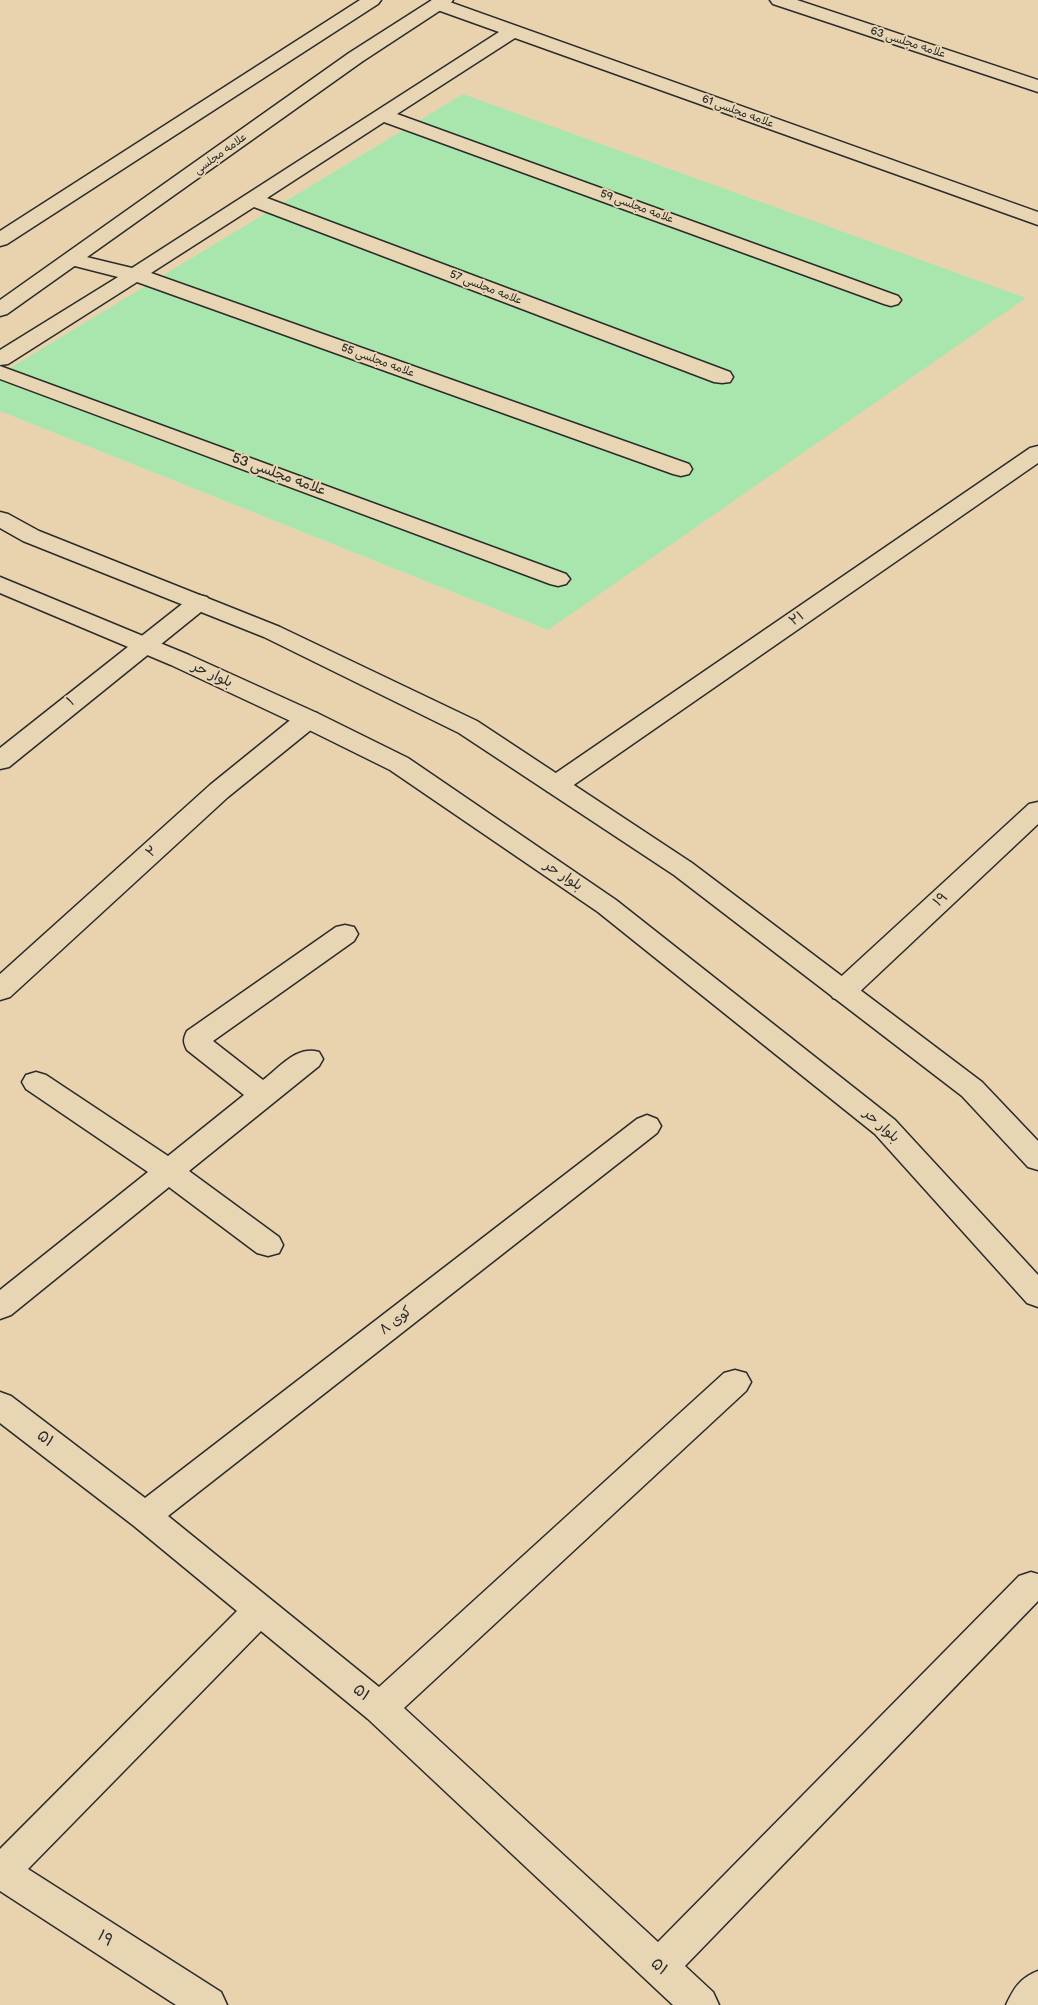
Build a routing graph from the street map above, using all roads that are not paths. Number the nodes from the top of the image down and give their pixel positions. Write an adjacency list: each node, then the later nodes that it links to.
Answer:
1 (372, 0): 9 (street)
2 (778, 0): 5 (street, علامه مجلسی 63)
3 (441, 2): 4 (street, علامه مجلسی 61); 10 (street, علامه مجلسی)
4 (512, 32): 6 (street); 8 (street, علامه مجلسی 61)
5 (1038, 86)
6 (382, 115): 7 (street); 12 (street, علامه مجلسی 59)
7 (251, 199): 11 (street); 16 (street, علامه مجلسی 57)
8 (1038, 219)
9 (0, 240)
10 (74, 260): 11 (street, علامه مجلسی 55); 13 (street, علامه مجلسی)
11 (136, 276): 14 (street); 18 (street, علامه مجلسی 55)
12 (891, 300)
13 (0, 310)
14 (0, 359)
15 (0, 372): 20 (street, علامه مجلسی 53)
16 (722, 377)
17 (1038, 453): 26 (street, ۲۱)
18 (681, 469)
19 (0, 519): 22 (street)
20 (558, 579)
21 (0, 584): 23 (street, بلوار حر)
22 (199, 602): 23 (street, ۱); 26 (street)
23 (144, 645): 24 (street, بلوار حر); 25 (street, ۱)
24 (308, 719): 29 (street, ۲); 38 (street, بلوار حر)
25 (0, 761)
26 (556, 785): 30 (street)
27 (1038, 810): 30 (street, ۱۹)
28 (345, 934): 33 (street)
29 (0, 990)
30 (843, 991): 35 (street)
31 (309, 1059): 33 (street)
32 (36, 1082): 36 (street)
33 (263, 1095): 36 (street)
34 (647, 1126): 42 (street, کوی ۸)
35 (1038, 1159)
36 (168, 1171): 37 (street); 39 (street)
37 (268, 1245)
38 (1038, 1295)
39 (0, 1307)
40 (735, 1382): 45 (street)
41 (0, 1405): 42 (street, ۵۱)
42 (145, 1516): 44 (street, ۵۱)
43 (1032, 1586): 47 (street)
44 (260, 1610): 45 (street, ۵۱); 46 (street)
45 (380, 1708): 47 (street, ۵۱)
46 (0, 1873): 49 (street, ۱۹)
47 (659, 1967): 50 (street, ۵۱)
48 (1038, 1989): 51 (street)
49 (208, 2005)
50 (700, 2005)
51 (1025, 2005)

